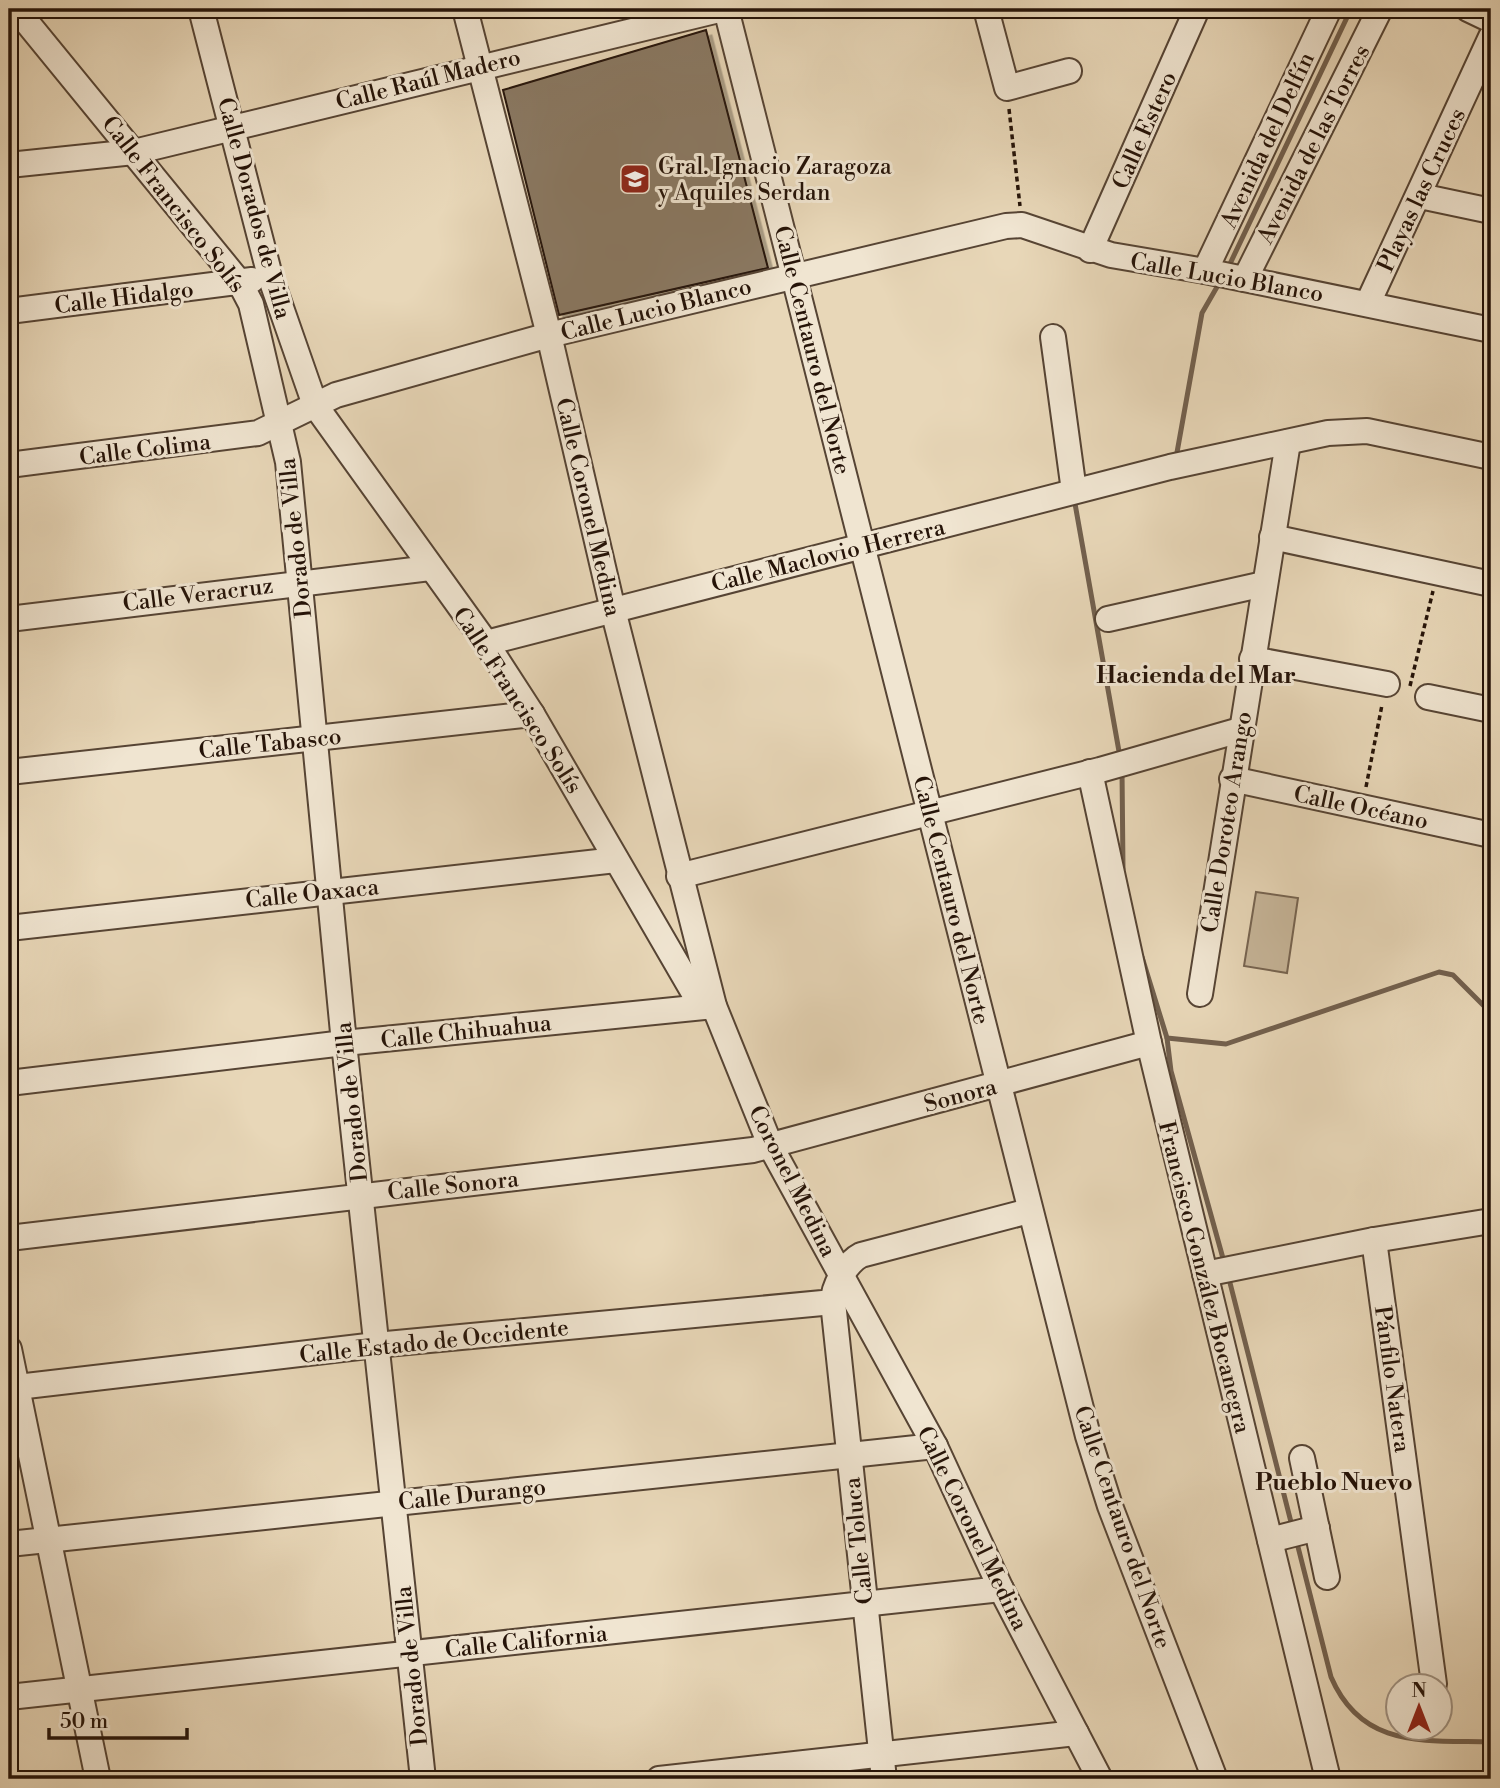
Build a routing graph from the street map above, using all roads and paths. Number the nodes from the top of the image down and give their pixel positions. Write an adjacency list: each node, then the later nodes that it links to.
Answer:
1 (16, 9): 16 (street, Calle Francisco Solís)
2 (201, 9): 15 (street, Calle Dorados de Villa)
3 (465, 9): 12 (street, Calle Coronel Medina)
4 (725, 9): 12 (street, Calle Raúl Madero); 24 (street, Calle Centauro del Norte)
5 (986, 9): 14 (street)
6 (1198, 9): 21 (street, Calle Estero)
7 (1329, 9): 22 (street, Avenida del Delfín)
8 (1380, 9): 25 (street, Avenida de las Torres)
9 (1468, 9): 10 (street)
10 (1491, 20)
11 (1491, 37): 18 (street, Playas las Cruces)
12 (480, 66): 15 (street, Calle Raúl Madero); 30 (street, Calle Coronel Medina)
13 (1069, 71): 14 (street)
14 (1006, 88): 20 (path)
15 (233, 127): 16 (street, Calle Raúl Madero); 23 (street, Calle Dorados de Villa)
16 (134, 152): 17 (street, Calle Raúl Madero); 26 (street, Calle Francisco Solís)
17 (9, 165)
18 (1420, 196): 19 (street); 27 (street, Playas las Cruces)
19 (1491, 211)
20 (1022, 226): 21 (street, Calle Lucio Blanco); 24 (street, Calle Lucio Blanco)
21 (1090, 250): 22 (street, Calle Lucio Blanco)
22 (1205, 271): 25 (street, Calle Lucio Blanco)
23 (270, 276): 26 (street, Calle Hidalgo); 32 (street, Calle Dorados de Villa)
24 (794, 276): 30 (street, Calle Lucio Blanco); 39 (street, Calle Centauro del Norte)
25 (1245, 279): 27 (street, Calle Lucio Blanco)
26 (240, 283): 28 (street, Calle Hidalgo); 33 (street, Calle Francisco Solís)
27 (1368, 303): 29 (street, Calle Lucio Blanco)
28 (9, 311)
29 (1491, 330)
30 (549, 335): 32 (street, Calle Lucio Blanco); 45 (street, Calle Coronel Medina)
31 (1053, 337): 37 (street)
32 (315, 405): 33 (street, Calle Lucio Blanco); 40 (street, Calle Francisco Solís)
33 (280, 425): 36 (street, Calle Colima); 42 (street, Dorado de Villa)
34 (1288, 442): 35 (street, Calle Maclovio Herrera); 37 (street, Calle Maclovio Herrera); 38 (street, Calle Doroteo Arango)
35 (1491, 457)
36 (9, 465)
37 (1074, 491): 39 (street, Calle Maclovio Herrera)
38 (1272, 537): 41 (street); 43 (street, Calle Doroteo Arango)
39 (863, 546): 45 (street, Calle Maclovio Herrera); 59 (street, Calle Centauro del Norte)
40 (430, 568): 42 (street, Calle Veracruz); 48 (street, Calle Francisco Solís)
41 (1438, 572): 44 (street); 50 (path)
42 (300, 581): 46 (street, Calle Veracruz); 54 (street, Dorado de Villa)
43 (1264, 584): 47 (street); 49 (street, Calle Doroteo Arango)
44 (1491, 584)
45 (612, 610): 48 (street, Calle Maclovio Herrera); 62 (street, Calle Coronel Medina)
46 (9, 619)
47 (1108, 619)
48 (486, 643): 52 (street, Calle Francisco Solís)
49 (1252, 659): 50 (street); 53 (street, Calle Doroteo Arango)
50 (1408, 692): 51 (street); 58 (path)
51 (1491, 710)
52 (532, 714): 54 (street, Calle Tabasco); 61 (street, Calle Francisco Solís)
53 (1240, 730): 55 (street); 57 (street, Calle Doroteo Arango)
54 (314, 738): 56 (street, Calle Tabasco); 63 (street, Dorado de Villa)
55 (1095, 771): 59 (street); 68 (street, Francisco González Bocanegra)
56 (9, 772)
57 (1231, 779): 58 (street, Calle Océano); 65 (street, Calle Doroteo Arango)
58 (1362, 807): 60 (street, Calle Océano)
59 (929, 810): 62 (street); 70 (street, Calle Centauro del Norte)
60 (1491, 835)
61 (616, 860): 63 (street, Calle Oaxaca); 66 (street, Calle Francisco Solís)
62 (679, 876): 66 (street, Calle Coronel Medina)
63 (330, 891): 64 (street, Calle Oaxaca); 67 (street, Dorado de Villa)
64 (9, 928)
65 (1199, 994)
66 (708, 1006): 67 (street, Calle Chihuahua); 71 (street, Coronel Medina)
67 (344, 1043): 69 (street, Calle Chihuahua); 72 (street, Dorado de Villa)
68 (1149, 1043): 70 (street, Sonora); 77 (street, Francisco González Bocanegra)
69 (9, 1083)
70 (999, 1085): 71 (street, Sonora); 73 (street, Calle Centauro del Norte)
71 (771, 1147): 72 (street, Calle Sonora); 78 (street, Coronel Medina)
72 (360, 1196): 75 (street, Calle Sonora); 80 (street, Dorado de Villa)
73 (1029, 1211): 78 (street); 104 (street, Calle Centauro del Norte)
74 (1491, 1221): 76 (street)
75 (9, 1238)
76 (1374, 1240): 77 (street); 95 (street, Pánfilo Natera)
77 (1220, 1270): 89 (street, Francisco González Bocanegra)
78 (842, 1278): 79 (street); 83 (street, Calle Coronel Medina)
79 (833, 1302): 80 (street, Calle Estado de Occidente); 84 (street, Calle Toluca)
80 (376, 1345): 82 (street, Calle Estado de Occidente); 86 (street, Dorado de Villa)
81 (9, 1349): 82 (street)
82 (13, 1387): 88 (street)
83 (935, 1446): 84 (street, Calle Durango); 92 (street, Calle Coronel Medina)
84 (849, 1455): 86 (street, Calle Durango); 93 (street, Calle Toluca)
85 (1302, 1458): 87 (street)
86 (393, 1502): 88 (street, Calle Durango); 94 (street, Dorado de Villa)
87 (1317, 1528): 89 (street); 91 (street)
88 (48, 1539): 90 (street, Calle Durango); 96 (street)
89 (1270, 1541): 105 (street, Francisco González Bocanegra)
90 (9, 1544)
91 (1326, 1577)
92 (1001, 1589): 93 (street, Calle California); 98 (street, Calle Coronel Medina)
93 (864, 1604): 94 (street, Calle California); 99 (street, Calle Toluca)
94 (410, 1654): 96 (street, Calle California); 101 (street, Dorado de Villa)
95 (1432, 1672)
96 (79, 1690): 97 (street, Calle California); 100 (street)
97 (9, 1697)
98 (1076, 1733): 99 (street); 103 (street, Calle Coronel Medina)
99 (883, 1768): 102 (street)
100 (98, 1779)
101 (422, 1779)
102 (659, 1779)
103 (1100, 1779)
104 (1214, 1779)
105 (1328, 1779)

